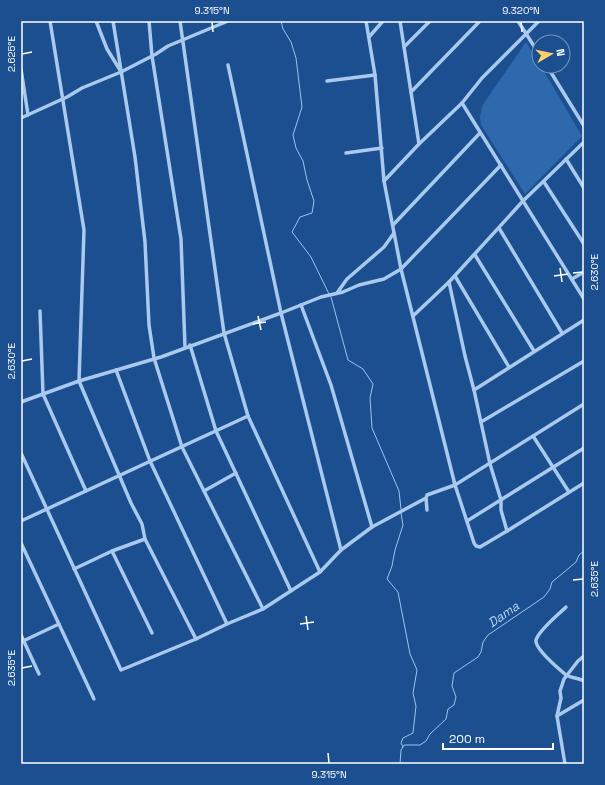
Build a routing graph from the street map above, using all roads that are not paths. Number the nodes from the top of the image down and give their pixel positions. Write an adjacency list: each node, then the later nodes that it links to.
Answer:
1 (50, 21): 27 (street)
2 (96, 21): 22 (street)
3 (113, 21): 22 (street)
4 (149, 21): 19 (street)
5 (180, 21): 16 (street)
6 (228, 21): 16 (street)
7 (366, 21): 15 (street)
8 (383, 21): 15 (street)
9 (400, 21): 18 (street)
10 (430, 21): 18 (street)
11 (480, 21): 26 (street)
12 (518, 21): 14 (street)
13 (539, 21): 14 (street)
14 (526, 34): 17 (street); 28 (street)
15 (369, 37): 24 (street)
16 (183, 40): 19 (street); 60 (street)
17 (531, 42)
18 (404, 47): 26 (street)
19 (152, 56): 22 (street); 63 (street)
20 (228, 65): 57 (street)
21 (21, 69): 29 (street)
22 (121, 72): 27 (street); 65 (street)
23 (552, 74): 31 (street)
24 (375, 75): 25 (street); 35 (street)
25 (327, 81)
26 (411, 92): 34 (street)
27 (63, 99): 29 (street); 69 (street)
28 (462, 103): 32 (street); 34 (street)
29 (28, 115): 30 (street)
30 (21, 118)
31 (584, 126)
32 (480, 133): 38 (street); 43 (street)
33 (584, 142): 37 (street)
34 (419, 144): 39 (street)
35 (382, 148): 36 (street); 39 (street)
36 (346, 153)
37 (566, 159): 40 (street); 41 (street)
38 (501, 165): 42 (street); 48 (street)
39 (384, 180): 43 (street)
40 (544, 182): 42 (street); 46 (street)
41 (584, 188)
42 (523, 201): 44 (street); 51 (street)
43 (393, 225): 45 (street)
44 (499, 228): 47 (street); 61 (street)
45 (394, 233): 48 (street); 53 (street)
46 (584, 244)
47 (475, 255): 50 (street); 64 (street)
48 (401, 269): 53 (street); 58 (street)
49 (584, 272): 51 (street)
50 (455, 276): 52 (street); 67 (street)
51 (572, 279): 54 (street)
52 (450, 282): 58 (street); 70 (street)
53 (337, 293): 55 (street)
54 (584, 299)
55 (301, 305): 57 (street); 97 (street)
56 (40, 311): 71 (street)
57 (281, 313): 60 (street); 101 (street)
58 (413, 316): 87 (street)
59 (584, 320): 61 (street)
60 (224, 333): 62 (street); 74 (street)
61 (562, 333): 64 (street)
62 (190, 345): 63 (street); 76 (street)
63 (185, 347): 65 (street)
64 (534, 351): 67 (street)
65 (154, 358): 68 (street); 78 (street)
66 (584, 361): 75 (street)
67 (509, 367): 70 (street)
68 (116, 370): 69 (street); 81 (street)
69 (79, 381): 71 (street); 85 (street)
70 (474, 390): 75 (street)
71 (43, 394): 72 (street); 88 (street)
72 (21, 402)
73 (584, 404): 77 (street)
74 (248, 416): 76 (street); 104 (street)
75 (481, 422): 82 (street)
76 (216, 431): 78 (street); 84 (street)
77 (533, 436): 82 (street); 83 (street)
78 (182, 447): 81 (street); 89 (street)
79 (584, 448): 83 (street)
80 (21, 453): 93 (street)
81 (150, 461): 85 (street); 109 (street)
82 (490, 464): 87 (street); 92 (street)
83 (552, 467): 90 (street); 92 (street)
84 (236, 473): 89 (street); 105 (street)
85 (119, 476): 88 (street); 99 (street)
86 (584, 483): 90 (street)
87 (455, 485): 91 (street); 96 (street)
88 (86, 491): 93 (street)
89 (204, 491): 107 (street)
90 (569, 492): 98 (street)
91 (426, 498): 94 (street); 97 (street)
92 (501, 500): 96 (street); 98 (street)
93 (47, 509): 95 (street); 103 (street)
94 (427, 510)
95 (21, 521)
96 (467, 522): 98 (street)
97 (372, 527): 101 (street)
98 (507, 531)
99 (145, 539): 102 (street); 112 (street)
100 (21, 543): 108 (street)
101 (341, 550): 104 (street)
102 (112, 551): 103 (street); 110 (street)
103 (74, 569): 112 (street)
104 (320, 572): 105 (street)
105 (291, 591): 107 (street)
106 (566, 607): 116 (street)
107 (262, 609): 109 (street)
108 (59, 624): 113 (street); 118 (street)
109 (226, 624): 112 (street)
110 (152, 633)
111 (21, 635): 113 (street)
112 (196, 639)
113 (22, 642): 115 (street)
114 (584, 656): 116 (street)
115 (39, 674)
116 (567, 676): 117 (street); 120 (street)
117 (584, 681)
118 (94, 699)
119 (584, 700): 120 (street)
120 (557, 716): 121 (street)
121 (566, 764)

